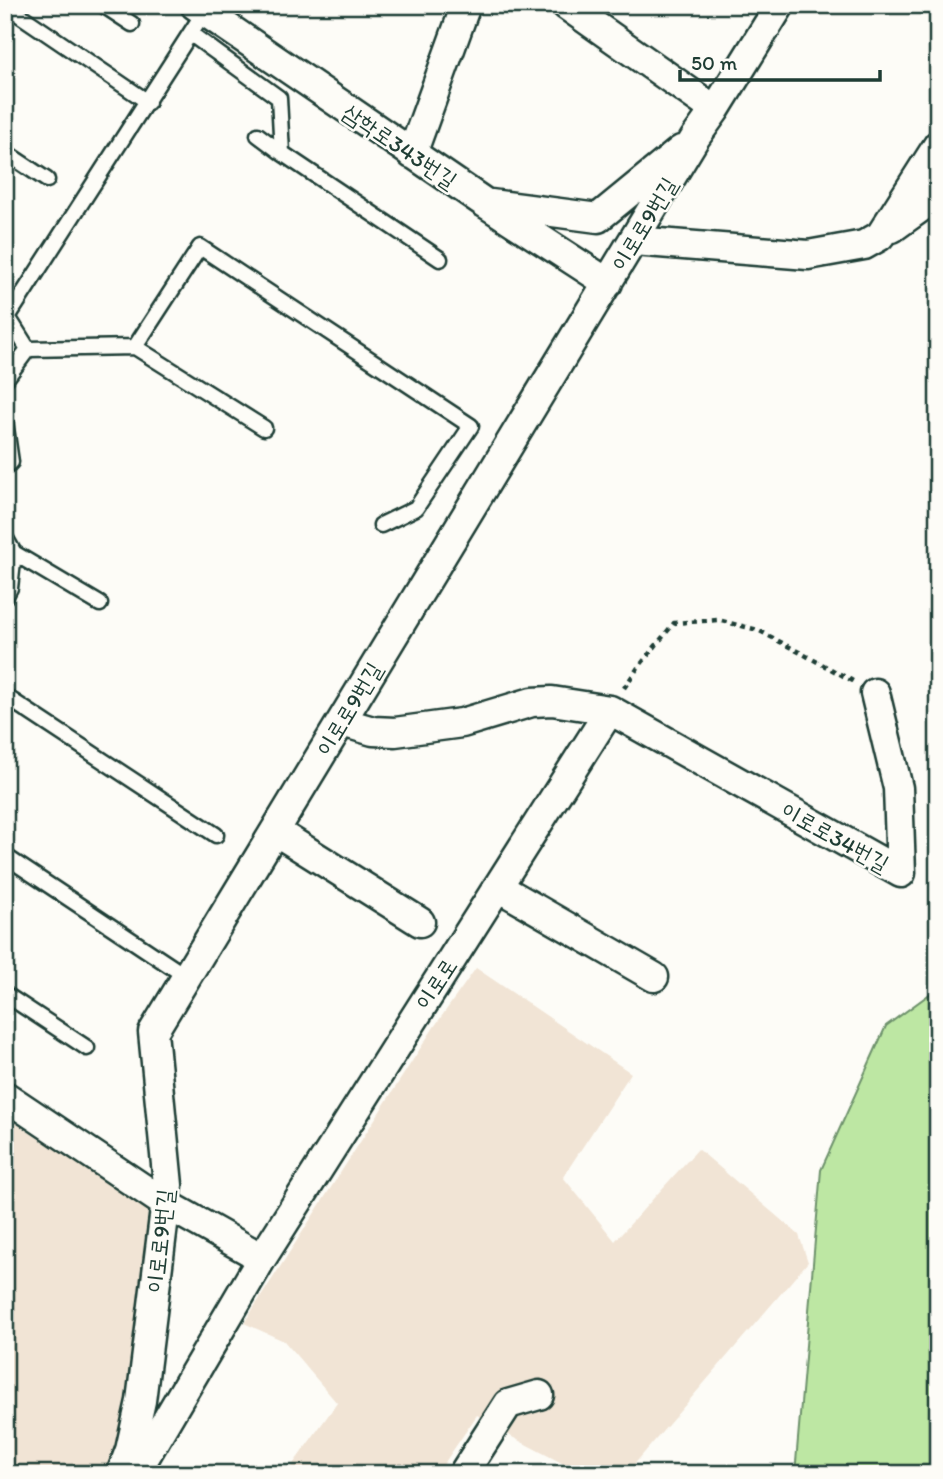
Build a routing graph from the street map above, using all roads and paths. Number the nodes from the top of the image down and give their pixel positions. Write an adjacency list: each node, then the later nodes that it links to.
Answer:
1 (5, 5): 8 (lane)
2 (103, 5): 7 (lane)
3 (466, 5): 15 (street)
4 (566, 5): 9 (street)
5 (780, 5): 9 (street, 이로로9번길)
6 (197, 17): 8 (lane); 14 (lane); 15 (street, 삼학로343번길)
7 (132, 24)
8 (148, 102): 23 (lane)
9 (715, 110): 11 (street, 이로로9번길)
10 (258, 135): 14 (lane)
11 (695, 138): 18 (street); 20 (street, 이로로9번길)
12 (938, 145): 19 (street)
13 (5, 152): 16 (lane)
14 (282, 153): 21 (lane)
15 (412, 154): 18 (street, 삼학로343번길)
16 (47, 180)
17 (938, 195): 19 (street)
18 (485, 204): 22 (street, 삼학로343번길)
19 (880, 236): 20 (street)
20 (634, 242): 22 (street, 이로로9번길)
21 (440, 259)
22 (608, 284): 38 (street, 이로로9번길)
23 (6, 316): 25 (lane)
24 (135, 347): 25 (lane); 28 (lane); 30 (lane)
25 (29, 349): 26 (lane)
26 (5, 380)
27 (5, 421): 29 (lane)
28 (264, 428)
29 (5, 468)
30 (381, 525)
31 (5, 537): 32 (lane)
32 (14, 553): 33 (lane); 34 (lane)
33 (5, 597)
34 (100, 604)
35 (875, 693): 37 (path); 37 (street, 이로로34번길)
36 (5, 696): 40 (lane)
37 (610, 710): 38 (street); 42 (street, 이로로)
38 (342, 722): 39 (street, 이로로9번길)
39 (275, 831): 43 (street); 44 (street, 이로로9번길)
40 (216, 835)
41 (5, 856): 44 (lane)
42 (498, 887): 45 (street); 50 (street, 이로로)
43 (420, 922)
44 (187, 976): 49 (street, 이로로9번길)
45 (654, 977)
46 (5, 994): 47 (lane)
47 (87, 1048)
48 (5, 1096): 49 (street)
49 (166, 1204): 50 (street); 52 (street, 이로로9번길)
50 (262, 1258): 53 (street, 이로로)
51 (539, 1395): 54 (street)
52 (121, 1474)
53 (135, 1474)
54 (463, 1474)

